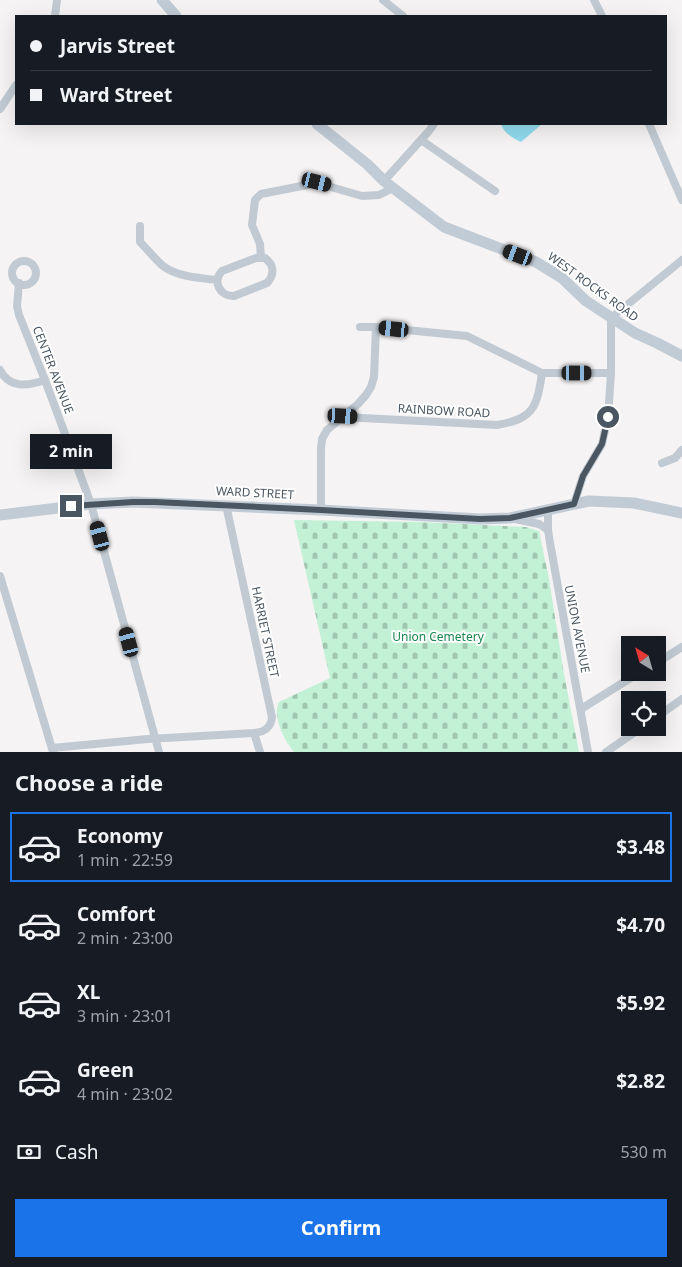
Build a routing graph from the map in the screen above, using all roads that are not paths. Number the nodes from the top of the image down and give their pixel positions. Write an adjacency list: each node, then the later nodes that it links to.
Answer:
1 (57, 0): 5 (street)
2 (162, 0): 6 (main road)
3 (383, 0): 7 (street)
4 (594, 0): 8 (street)
5 (55, 15)
6 (175, 15)
7 (402, 15)
8 (602, 15)
9 (15, 86): 10 (street)
10 (0, 109)
11 (318, 125): 15 (main road, WEST ROCKS ROAD)
12 (433, 125): 14 (street)
13 (649, 125): 17 (street)
14 (421, 140): 15 (street); 16 (street)
15 (388, 185): 19 (street); 23 (main road, WEST ROCKS ROAD)
16 (495, 191)
17 (682, 200)
18 (140, 226): 21 (street)
19 (261, 258): 21 (street); 21 (street)
20 (682, 260): 23 (street)
21 (217, 280)
22 (19, 283): 30 (street, CENTER AVENUE)
23 (611, 318): 26 (main road, WEST ROCKS ROAD); 29 (street)
24 (360, 327): 25 (street)
25 (376, 327): 28 (street); 31 (street)
26 (682, 356)
27 (0, 370): 30 (street)
28 (542, 373): 29 (street); 31 (street, RAINBOW ROAD)
29 (612, 373): 35 (street)
30 (45, 380): 34 (street, CENTER AVENUE)
31 (343, 416): 37 (street)
32 (682, 450): 33 (street)
33 (662, 463)
34 (91, 504): 36 (main road, WARD STREET); 40 (main road, WARD STREET); 52 (street, CENTER AVENUE)
35 (574, 504): 38 (main road, WARD STREET); 39 (main road, WARD STREET)
36 (226, 506): 37 (main road, WARD STREET); 50 (street, HARRIET STREET)
37 (321, 510): 41 (main road, WARD STREET)
38 (548, 510): 41 (main road, WARD STREET); 42 (street, UNION AVENUE)
39 (682, 513)
40 (0, 515)
41 (510, 518): 42 (street, WARD STREET)
42 (548, 530): 48 (street, UNION AVENUE)
43 (0, 576): 53 (street)
44 (682, 649): 45 (street)
45 (666, 658)
46 (625, 681): 48 (street)
47 (682, 699): 49 (street)
48 (580, 709): 56 (street, UNION AVENUE)
49 (666, 710)
50 (254, 733): 52 (street); 55 (street)
51 (629, 736): 57 (street)
52 (155, 738): 53 (street); 54 (street, CENTER AVENUE)
53 (53, 750)
54 (159, 752)
55 (260, 752)
56 (588, 752)
57 (606, 752)

